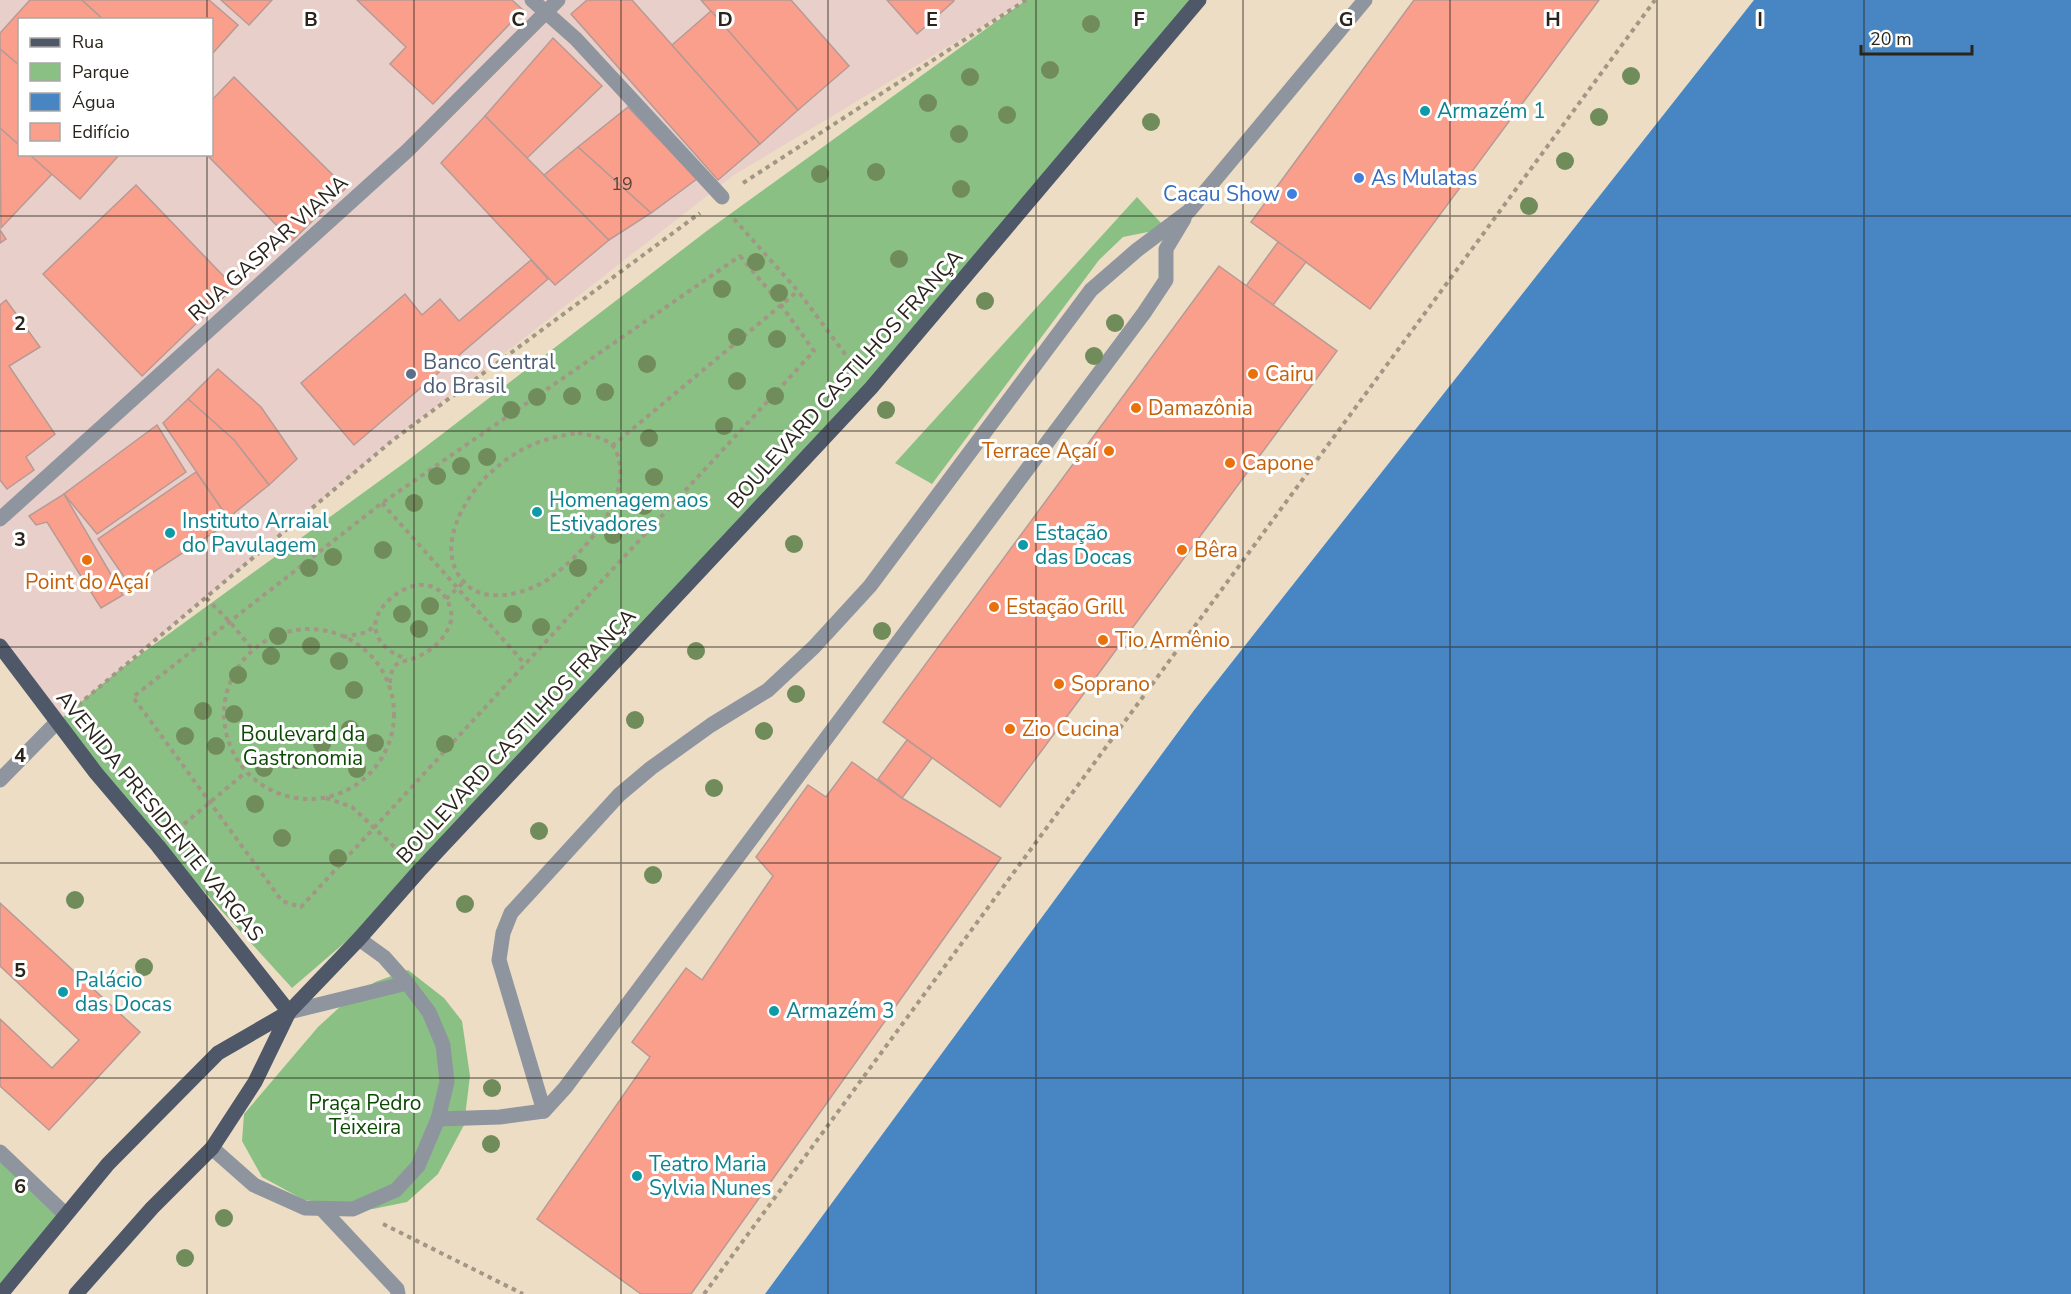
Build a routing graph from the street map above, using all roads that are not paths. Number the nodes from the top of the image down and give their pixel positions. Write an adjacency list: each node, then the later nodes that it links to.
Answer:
1 (532, 0): 5 (street)
2 (558, 0): 5 (street, RUA GASPAR VIANA)
3 (1198, 0): 12 (main road, BOULEVARD CASTILHOS FRANÇA)
4 (1365, 0): 7 (street)
5 (545, 12): 6 (street); 8 (street, RUA GASPAR VIANA)
6 (722, 197)
7 (1189, 211): 15 (street); 15 (street)
8 (0, 519)
9 (0, 646): 10 (main road, AVENIDA PRESIDENTE VARGAS)
10 (56, 723): 11 (street); 14 (main road, AVENIDA PRESIDENTE VARGAS)
11 (0, 780)
12 (359, 939): 13 (street); 14 (main road, BOULEVARD CASTILHOS FRANÇA)
13 (407, 983): 14 (street); 16 (street)
14 (289, 1012): 17 (main road); 20 (main road)
15 (544, 1110): 16 (street)
16 (438, 1119): 19 (street)
17 (212, 1148): 19 (street); 22 (main road)
18 (0, 1152): 20 (street)
19 (322, 1209): 23 (street)
20 (65, 1214): 21 (main road)
21 (1, 1294)
22 (76, 1294)
23 (398, 1294)

